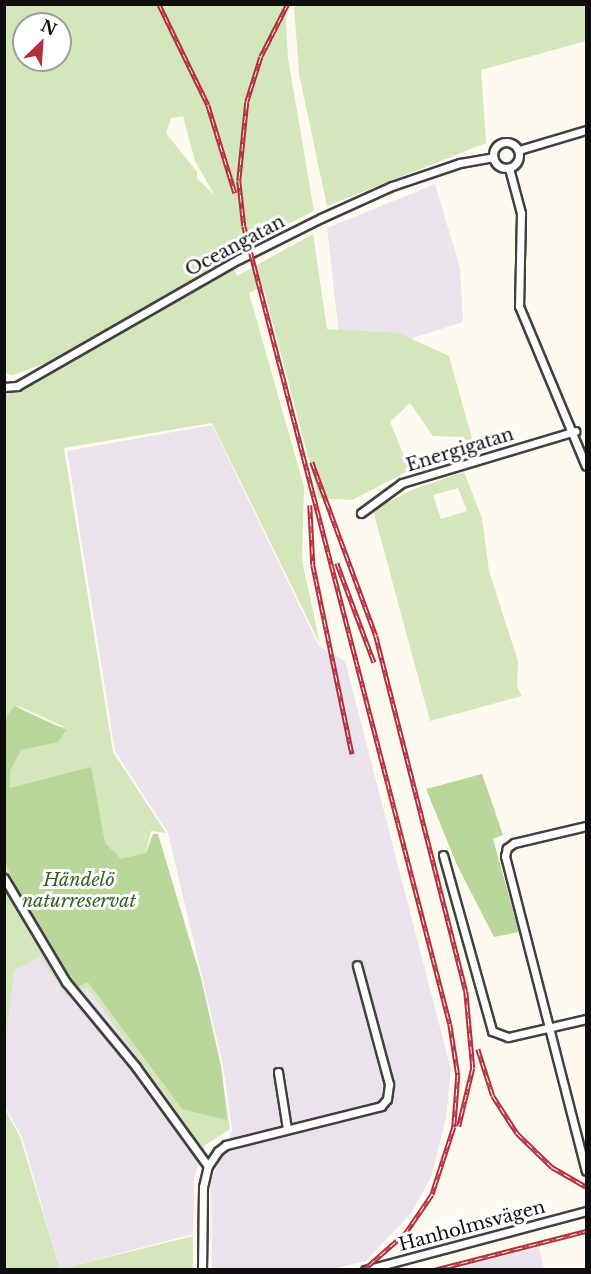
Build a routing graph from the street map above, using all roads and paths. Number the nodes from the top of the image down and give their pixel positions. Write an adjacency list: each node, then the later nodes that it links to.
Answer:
1 (586, 130): 2 (street)
2 (519, 150): 3 (street); 4 (street)
3 (493, 157): 4 (street); 5 (street, Oceangatan)
4 (509, 168): 6 (street)
5 (4, 387)
6 (574, 431): 7 (street); 8 (street, Energigatan)
7 (586, 466)
8 (361, 513)
9 (586, 826): 14 (street)
10 (443, 855): 14 (street)
11 (4, 878): 17 (street)
12 (357, 965): 16 (street)
13 (586, 1019): 14 (street)
14 (550, 1027): 18 (street)
15 (278, 1072): 16 (street)
16 (287, 1129): 17 (street)
17 (208, 1166): 20 (street)
18 (586, 1171)
19 (586, 1211): 21 (street, Hanholmsvägen)
20 (202, 1269)
21 (365, 1269)

